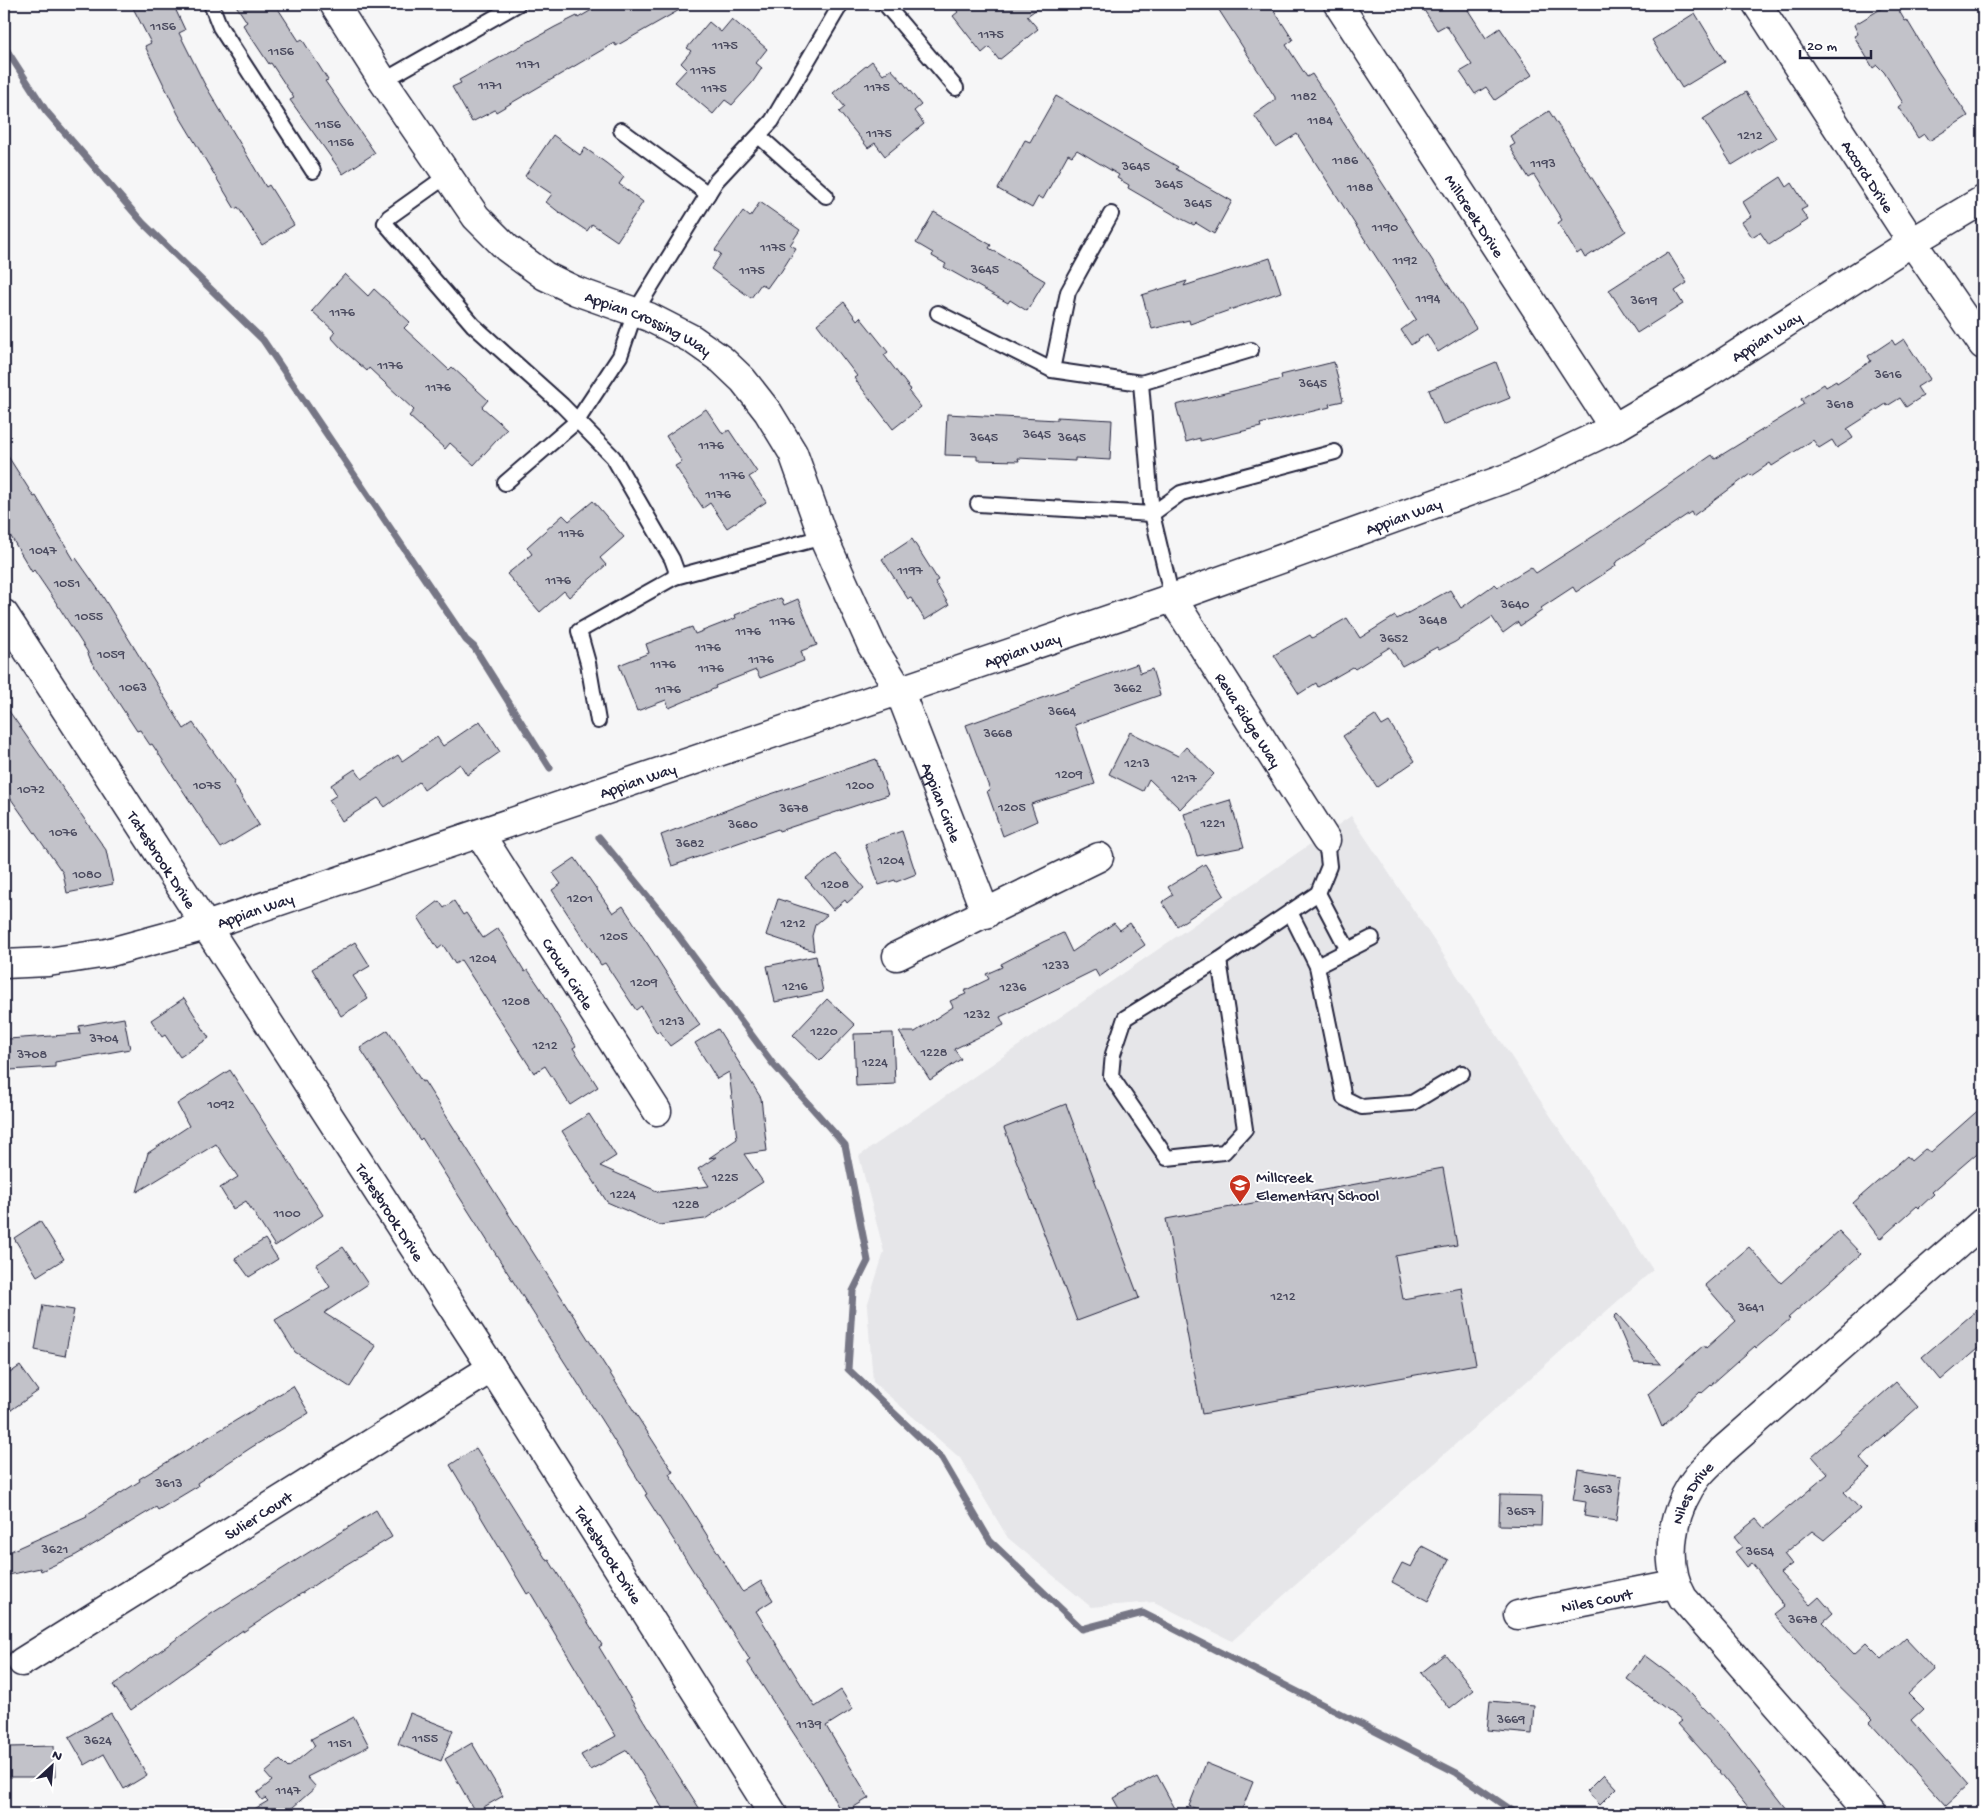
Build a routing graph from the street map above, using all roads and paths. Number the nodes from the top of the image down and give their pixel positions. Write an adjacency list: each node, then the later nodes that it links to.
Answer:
1 (211, 4): 12 (lane)
2 (334, 4): 8 (street, Appian Crossing Way)
3 (518, 4): 8 (lane)
4 (841, 4): 11 (lane)
5 (884, 4): 9 (lane)
6 (1338, 4): 26 (street, Millcreek Drive)
7 (1757, 4): 18 (street, Accord Drive)
8 (383, 81): 13 (street, Appian Crossing Way)
9 (956, 88)
10 (621, 130): 14 (lane)
11 (758, 136): 14 (lane); 15 (lane)
12 (313, 171)
13 (448, 175): 19 (street, Appian Crossing Way); 25 (lane)
14 (708, 194): 19 (lane)
15 (826, 196)
16 (1983, 200): 18 (street, Appian Way)
17 (1111, 214): 23 (lane)
18 (1912, 242): 21 (street, Accord Drive); 26 (street, Appian Way)
19 (636, 312): 25 (lane); 31 (street, Appian Crossing Way)
20 (938, 313): 23 (lane)
21 (1983, 346)
22 (1251, 350): 24 (lane)
23 (1052, 370): 24 (lane)
24 (1141, 384): 30 (lane)
25 (577, 421): 28 (lane); 32 (lane)
26 (1614, 428): 33 (street, Appian Way)
27 (1334, 452): 30 (lane)
28 (506, 483)
29 (978, 504): 30 (lane)
30 (1152, 514): 33 (lane)
31 (823, 537): 32 (lane); 35 (street, Appian Crossing Way)
32 (676, 577): 36 (lane)
33 (1172, 598): 35 (street, Appian Way); 38 (street, Reva Ridge Way)
34 (4, 614): 43 (street, Tatesbrook Drive)
35 (899, 690): 37 (street, Appian Way); 42 (street, Appian Circle)
36 (598, 721)
37 (480, 834): 43 (street, Appian Way); 51 (street, Crown Circle)
38 (1326, 840): 40 (lane)
39 (1099, 857): 42 (street)
40 (1318, 893): 41 (lane); 45 (lane)
41 (1290, 912): 47 (lane); 49 (lane)
42 (986, 914): 46 (street)
43 (206, 926): 48 (street, Appian Way); 53 (street, Tatesbrook Drive)
44 (1372, 938): 45 (lane)
45 (1348, 950): 49 (lane)
46 (897, 956)
47 (1219, 960): 47 (lane)
48 (4, 964)
49 (1317, 966): 50 (lane)
50 (1462, 1073)
51 (657, 1111)
52 (1983, 1222): 54 (street, Niles Drive)
53 (492, 1368): 56 (street, Sulier Court); 57 (street, Tatesbrook Drive)
54 (1674, 1584): 55 (street, Niles Court); 58 (street)
55 (1518, 1614)
56 (22, 1662)
57 (773, 1814)
58 (1872, 1814)

